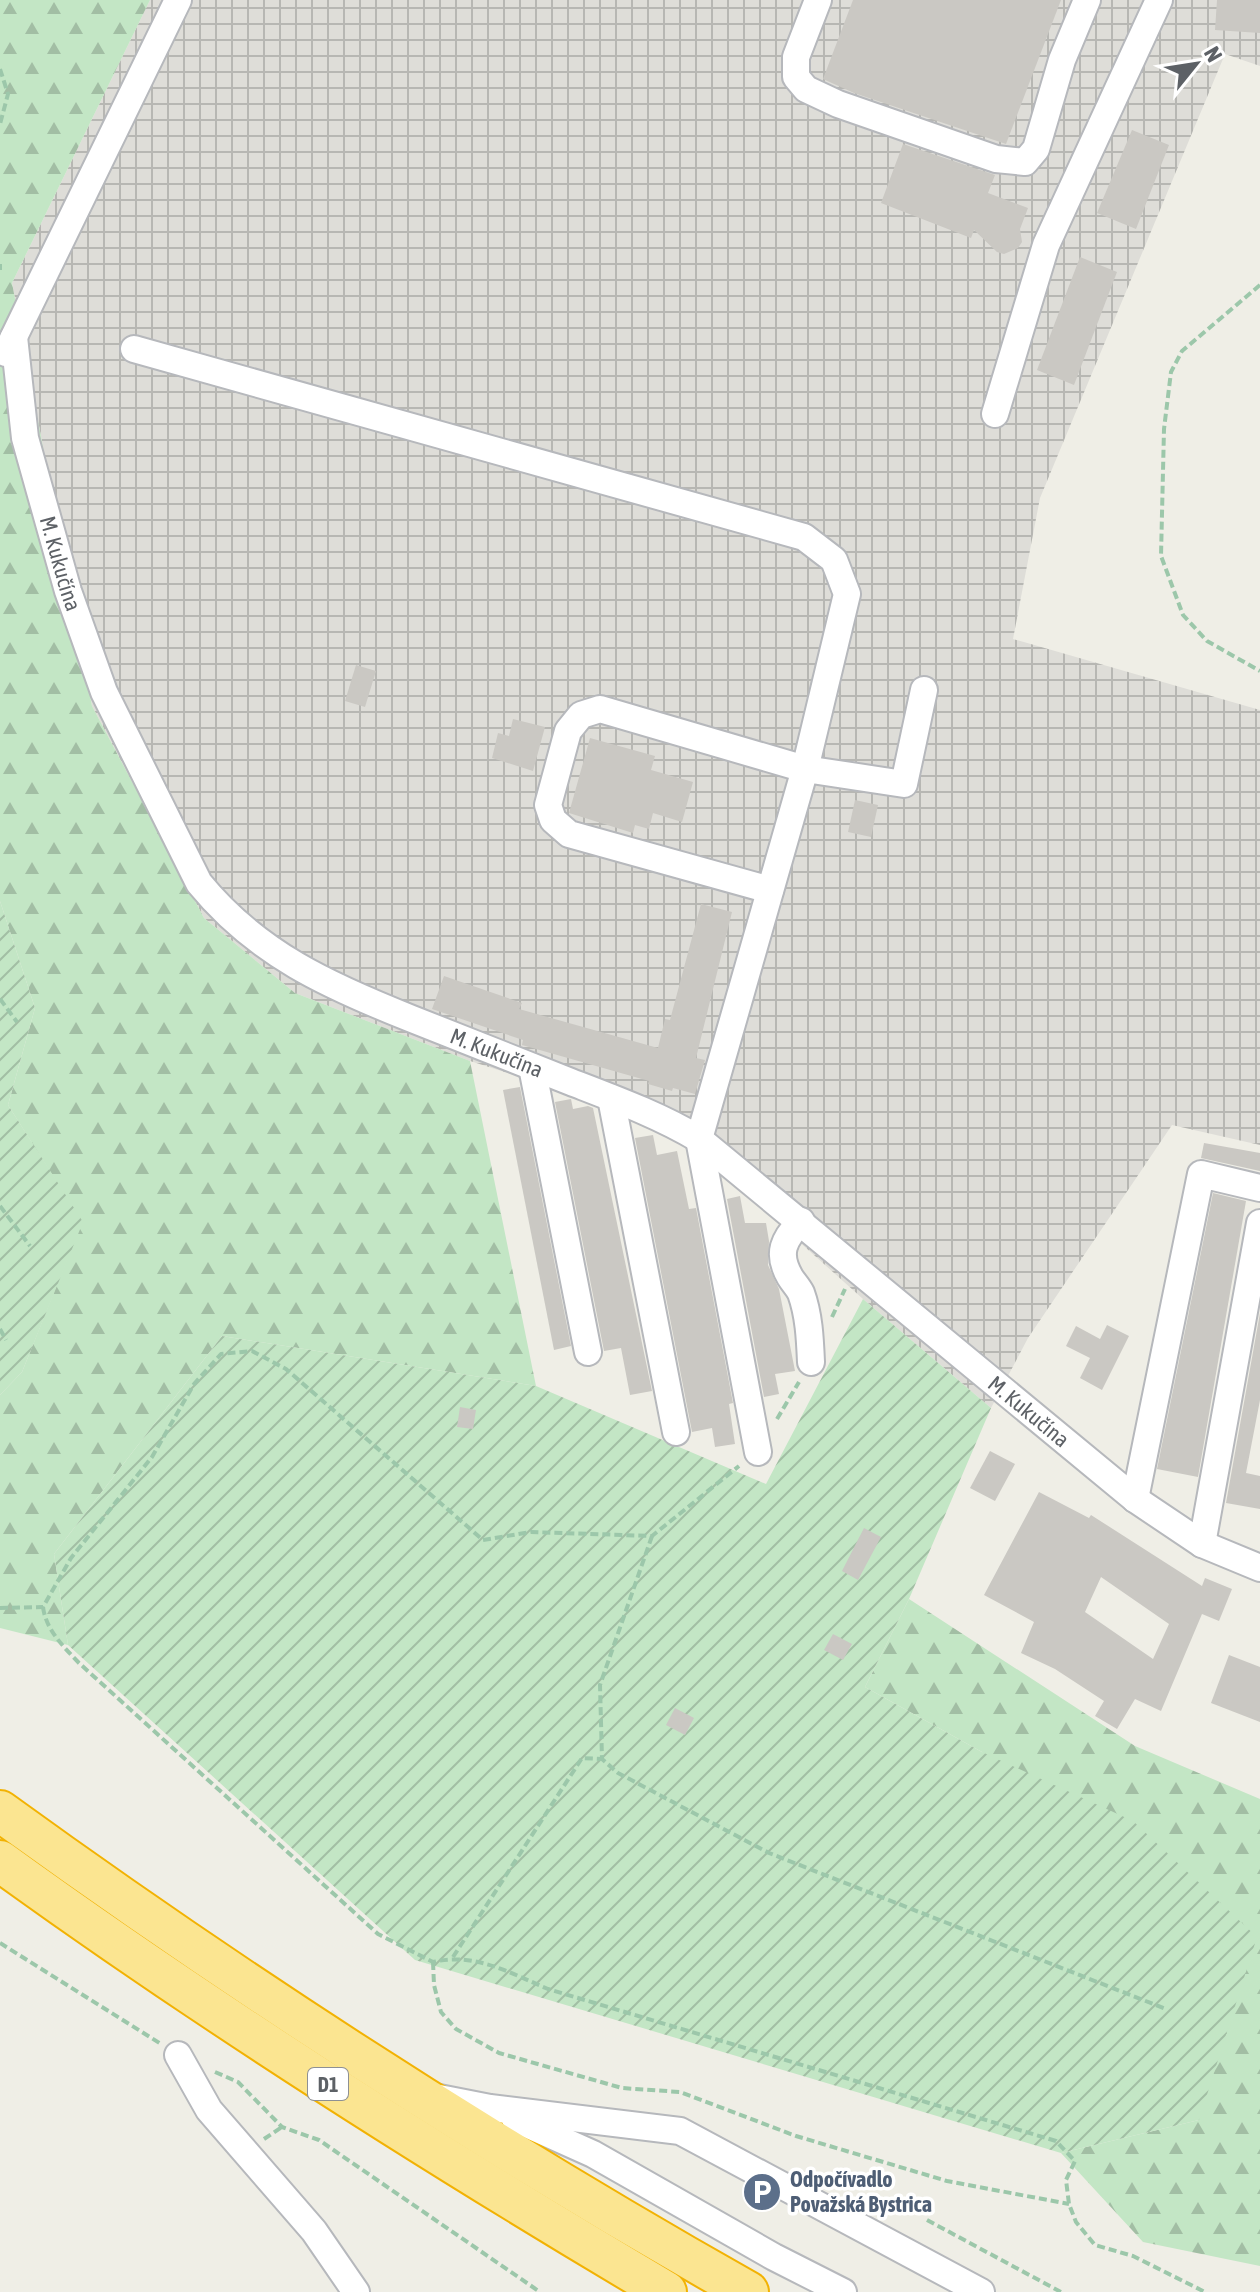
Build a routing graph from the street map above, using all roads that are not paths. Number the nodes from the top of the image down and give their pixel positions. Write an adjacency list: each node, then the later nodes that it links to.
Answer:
1 (178, 0): 5 (street)
2 (818, 0): 3 (street)
3 (1087, 0)
4 (1159, 0): 8 (street)
5 (7, 336): 7 (street); 12 (street, M. Kukučína)
6 (134, 349): 10 (street)
7 (0, 365)
8 (995, 414)
9 (924, 690): 10 (street)
10 (805, 769): 11 (street); 11 (street)
11 (770, 890): 14 (street)
12 (532, 1067): 13 (street, M. Kukučína); 18 (street)
13 (611, 1098): 14 (street, M. Kukučína); 20 (street)
14 (699, 1139): 16 (street, M. Kukučína); 21 (street)
15 (1260, 1188): 22 (street)
16 (801, 1221): 19 (street); 22 (street, M. Kukučína)
17 (1260, 1223): 23 (street)
18 (588, 1352)
19 (811, 1362)
20 (676, 1432)
21 (758, 1452)
22 (1135, 1499): 23 (street, M. Kukučína)
23 (1202, 1544): 24 (street, M. Kukučína)
24 (1260, 1568)
25 (0, 1811): 28 (highway, D1)
26 (0, 1861): 31 (highway, D1)
27 (178, 2055): 30 (street)
28 (419, 2095): 29 (street); 32 (highway, D1)
29 (490, 2108): 33 (street); 34 (street)
30 (356, 2292)
31 (666, 2292)
32 (748, 2292)
33 (843, 2292)
34 (981, 2292)

